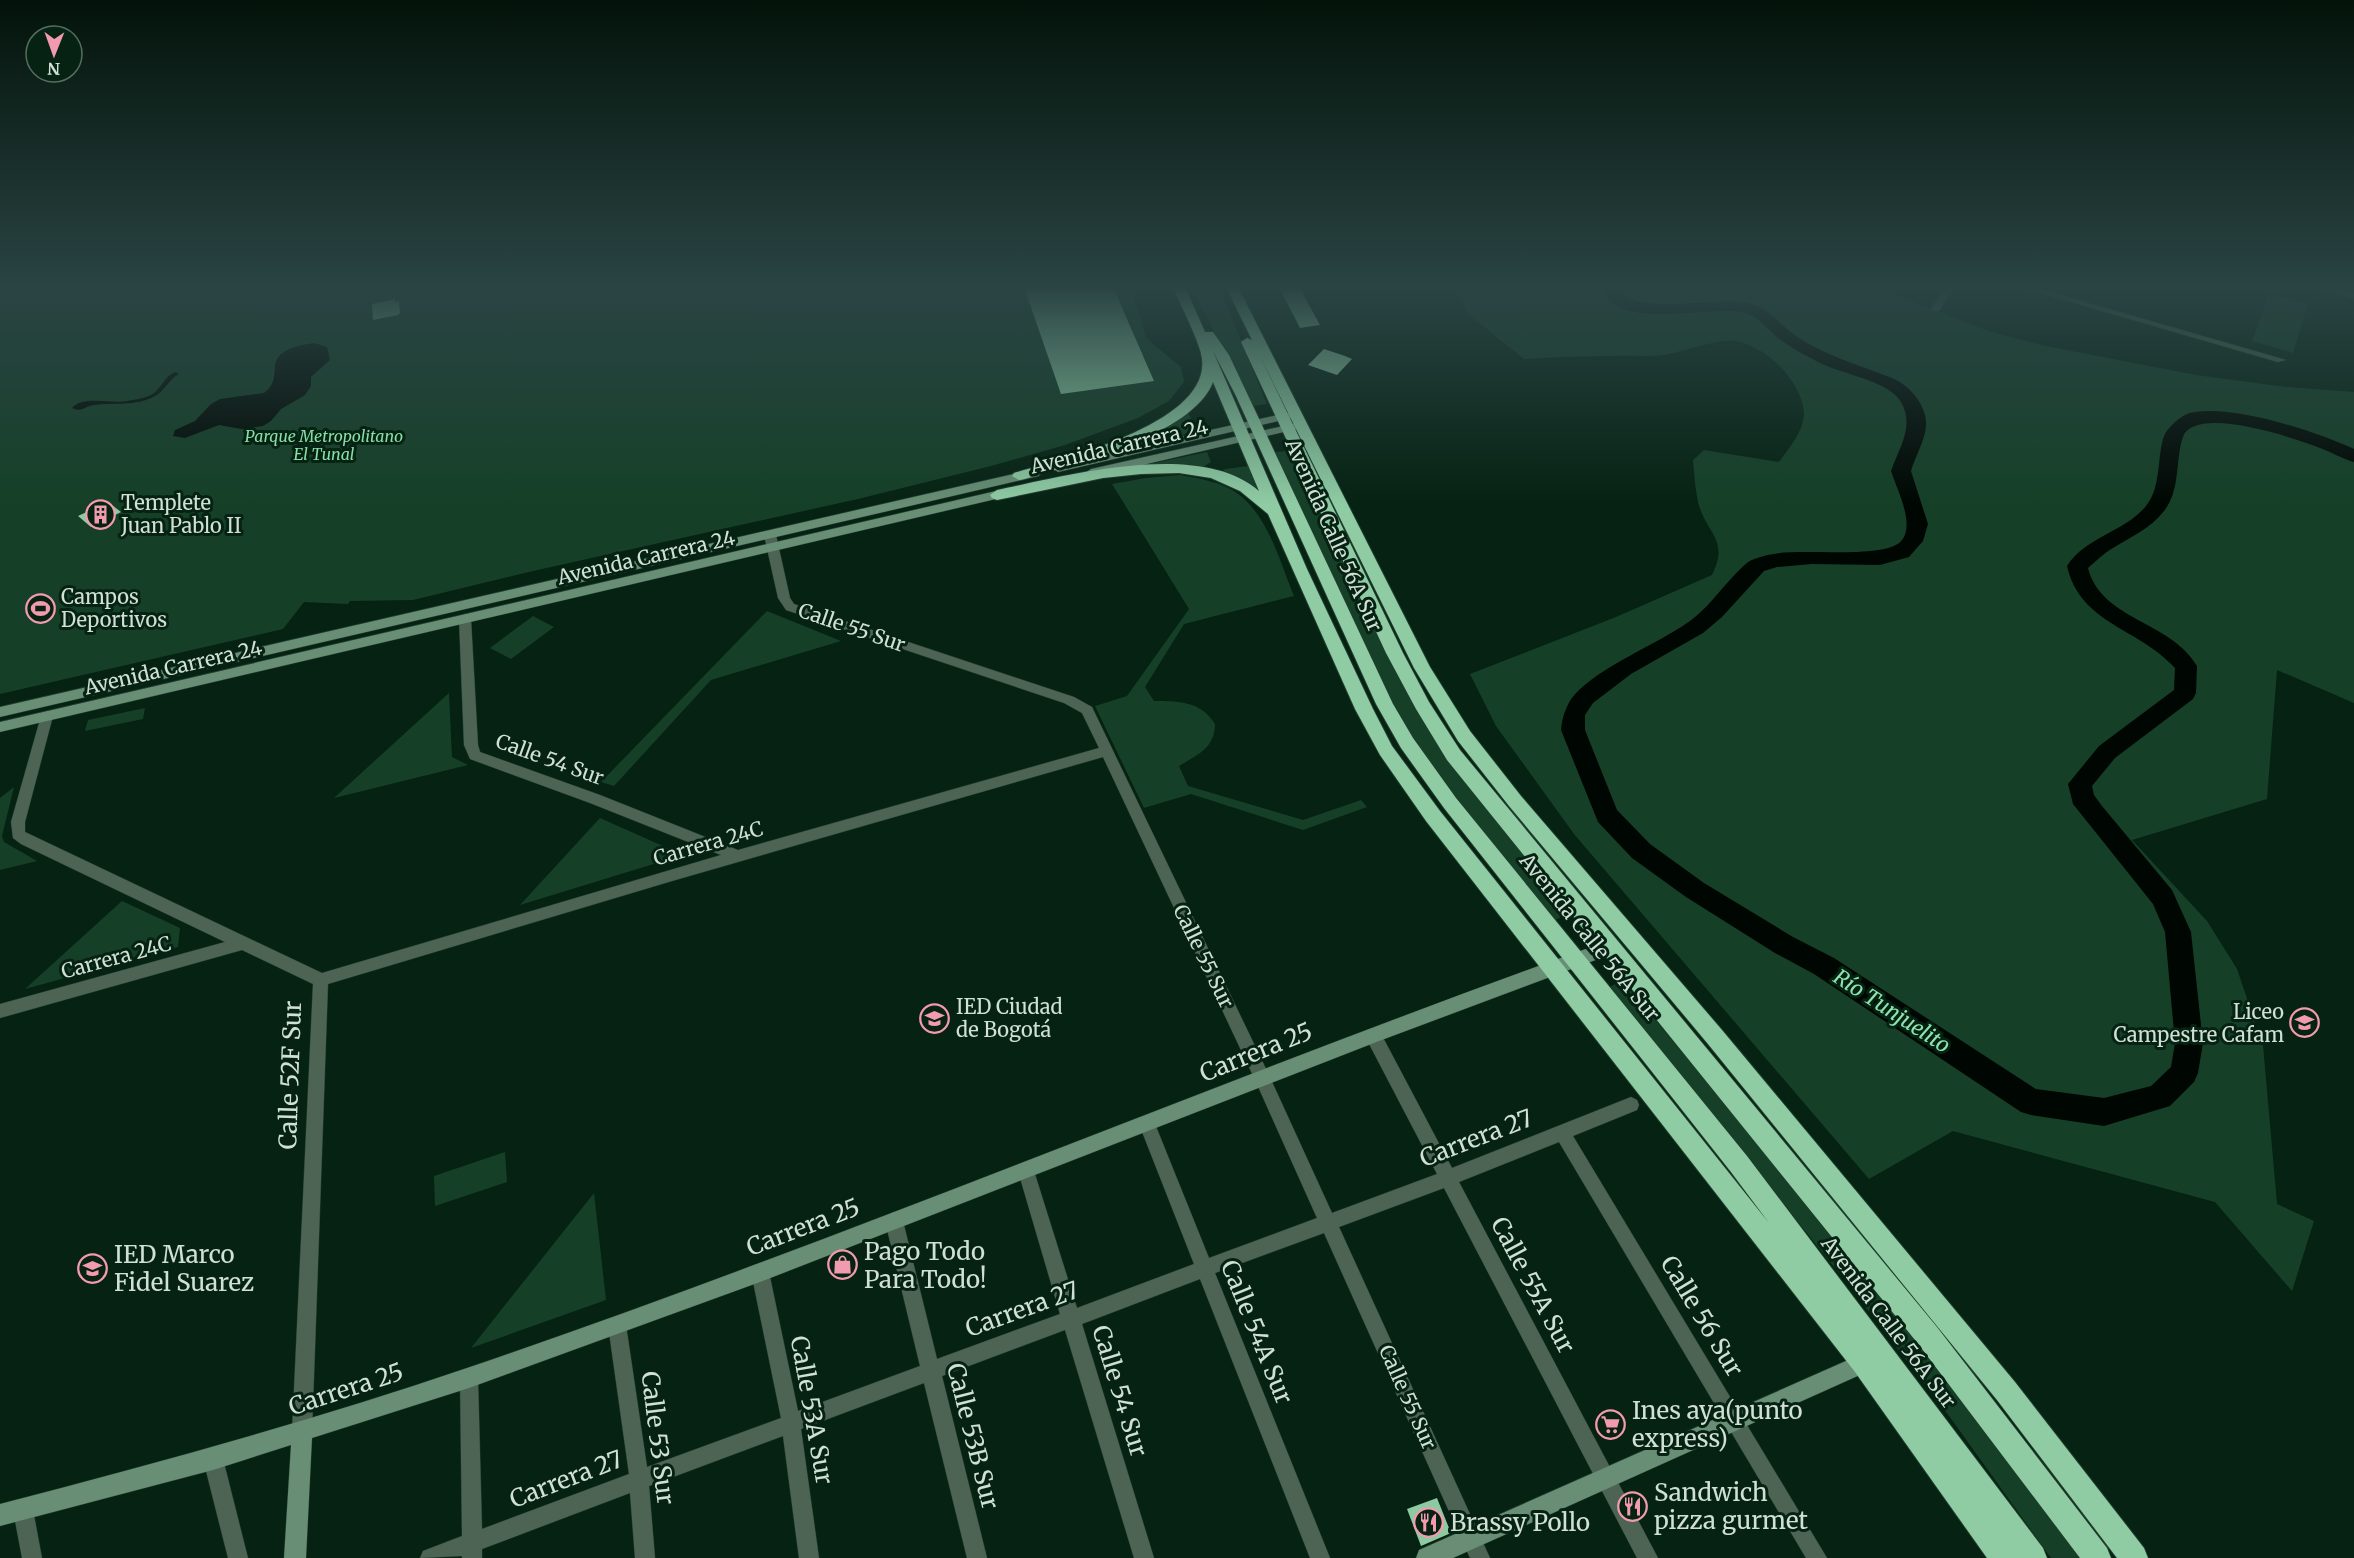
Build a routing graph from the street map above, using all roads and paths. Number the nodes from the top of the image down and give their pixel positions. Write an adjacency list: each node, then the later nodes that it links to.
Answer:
1 (1209, 360): 9 (highway)
2 (1210, 360): 8 (highway)
3 (1224, 360): 7 (highway, Avenida Calle 56A Sur)
4 (1259, 360): 6 (highway)
5 (1264, 360): 6 (highway)
6 (1291, 421): 7 (main road, Avenida Carrera 24); 13 (highway, Avenida Calle 56A Sur); 15 (highway, Avenida Calle 56A Sur)
7 (1258, 429): 8 (main road, Avenida Carrera 24); 20 (highway, Avenida Calle 56A Sur)
8 (1241, 432): 9 (main road, Avenida Carrera 24); 10 (main road, Avenida Carrera 24); 11 (highway)
9 (1019, 476): 12 (main road, Avenida Carrera 24)
10 (997, 495): 11 (highway); 12 (main road, Avenida Carrera 24)
11 (1279, 521): 21 (highway)
12 (771, 541): 14 (main road, Avenida Carrera 24); 16 (main road, Avenida Carrera 24); 19 (street, Calle 55 Sur)
13 (1365, 592): 15 (highway); 24 (highway, Avenida Calle 56A Sur)
14 (465, 619): 17 (main road, Avenida Carrera 24); 22 (street, Calle 54 Sur)
15 (1400, 624): 41 (highway, Avenida Calle 56A Sur)
16 (0, 712)
17 (47, 716): 18 (main road, Avenida Carrera 24); 23 (street, Calle 52F Sur)
18 (0, 728)
19 (1107, 751): 22 (street, Carrera 24C); 30 (street, Calle 55 Sur)
20 (1416, 757): 21 (highway); 25 (highway, Avenida Calle 56A Sur)
21 (1424, 805): 26 (highway)
22 (736, 856): 27 (street, Carrera 24C)
23 (243, 943): 27 (street, Calle 52F Sur); 28 (street, Carrera 24C)
24 (1611, 947): 25 (main road, Carrera 25); 35 (highway, Avenida Calle 56A Sur)
25 (1577, 960): 26 (main road, Carrera 25); 36 (highway, Avenida Calle 56A Sur)
26 (1555, 968): 29 (main road, Carrera 25); 32 (highway)
27 (321, 980): 51 (street, Calle 52F Sur)
28 (0, 1011)
29 (1373, 1035): 30 (main road, Carrera 25); 38 (street, Calle 55A Sur)
30 (1262, 1078): 33 (main road, Carrera 25); 40 (street, Calle 55 Sur)
31 (1631, 1105): 34 (street, Carrera 27)
32 (1673, 1120): 36 (highway); 46 (highway)
33 (1147, 1124): 37 (main road, Carrera 25); 42 (street, Calle 54A Sur)
34 (1562, 1132): 38 (street, Carrera 27); 49 (street, Calle 56 Sur)
35 (1785, 1160): 41 (highway); 74 (highway, Avenida Calle 56A Sur)
36 (1739, 1164): 73 (highway, Avenida Calle 56A Sur)
37 (1026, 1171): 39 (main road, Carrera 25); 44 (street, Calle 54 Sur)
38 (1448, 1178): 40 (street, Carrera 27); 53 (street, Calle 55A Sur)
39 (894, 1221): 43 (main road, Carrera 25); 47 (street, Calle 53B Sur)
40 (1328, 1222): 42 (street, Carrera 27); 57 (street, Calle 55 Sur)
41 (1889, 1248): 75 (highway, Avenida Calle 56A Sur)
42 (1204, 1268): 44 (street, Carrera 27); 67 (street, Calle 54A Sur)
43 (760, 1272): 45 (main road, Carrera 25); 50 (street, Calle 53A Sur)
44 (1070, 1318): 47 (street, Carrera 27); 66 (street, Calle 54 Sur)
45 (617, 1325): 48 (main road, Carrera 25); 54 (street, Calle 53 Sur)
46 (1864, 1363): 49 (main road); 72 (highway)
47 (931, 1370): 50 (street, Carrera 27); 65 (street, Calle 53B Sur)
48 (469, 1378): 51 (main road, Carrera 25); 58 (street)
49 (1735, 1420): 53 (main road); 71 (street, Calle 56 Sur)
50 (791, 1422): 54 (street, Carrera 27); 64 (street, Calle 53A Sur)
51 (302, 1432): 52 (main road, Carrera 25); 61 (main road, Calle 52F Sur)
52 (213, 1460): 55 (main road, Carrera 25); 60 (street)
53 (1606, 1477): 57 (main road); 70 (street, Calle 55A Sur)
54 (639, 1478): 58 (street, Carrera 27); 63 (street, Calle 53 Sur)
55 (23, 1510): 56 (main road, Carrera 25); 59 (street)
56 (0, 1515)
57 (1471, 1538): 68 (main road); 69 (street, Calle 55 Sur)
58 (472, 1550): 62 (street, Carrera 27)
59 (32, 1558)
60 (238, 1558)
61 (295, 1558)
62 (430, 1558)
63 (645, 1558)
64 (809, 1558)
65 (977, 1558)
66 (1144, 1558)
67 (1320, 1558)
68 (1427, 1558)
69 (1480, 1558)
70 (1648, 1558)
71 (1817, 1558)
72 (2003, 1558)
73 (2033, 1558)
74 (2097, 1558)
75 (2134, 1558)

